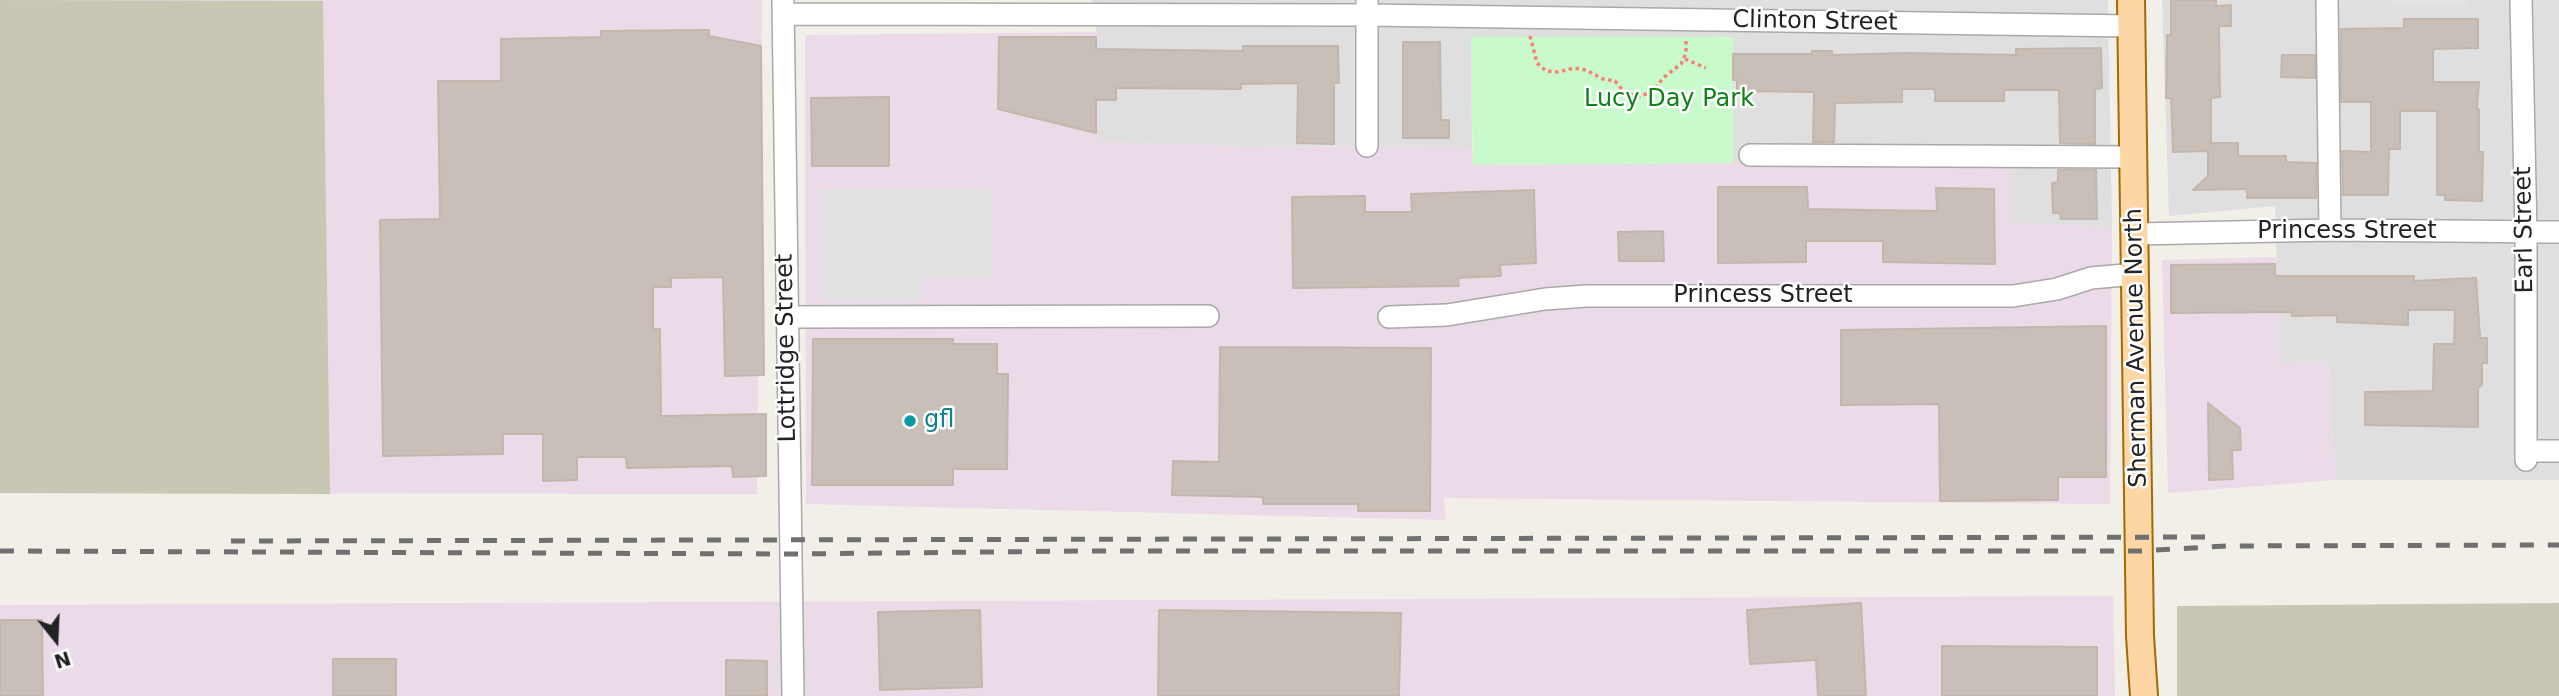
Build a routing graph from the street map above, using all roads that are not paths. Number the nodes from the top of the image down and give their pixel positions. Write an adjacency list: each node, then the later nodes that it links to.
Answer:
1 (2132, 0): 8 (main road, Sherman Avenue North)
2 (2327, 0): 12 (street)
3 (2521, 0): 14 (street, Earl Street)
4 (783, 7): 5 (street, Clinton Street); 18 (street, Lottridge Street)
5 (1367, 8): 6 (street, Clinton Street); 9 (street)
6 (1527, 8): 7 (street, Clinton Street)
7 (1685, 10): 8 (street, Clinton Street)
8 (2132, 26): 11 (main road, Sherman Avenue North)
9 (1367, 146)
10 (1750, 155): 11 (street)
11 (2134, 157): 15 (main road, Sherman Avenue North)
12 (2330, 230): 14 (street, Princess Street); 15 (street, Princess Street)
13 (2559, 232): 14 (street, Princess Street)
14 (2526, 233): 20 (street, Earl Street)
15 (2136, 234): 16 (main road, Sherman Avenue North)
16 (2136, 274): 19 (street, Princess Street); 22 (main road, Sherman Avenue North)
17 (1208, 316): 18 (street)
18 (787, 317): 21 (street, Lottridge Street)
19 (1389, 317)
20 (2559, 451)
21 (793, 696)
22 (2144, 696)

